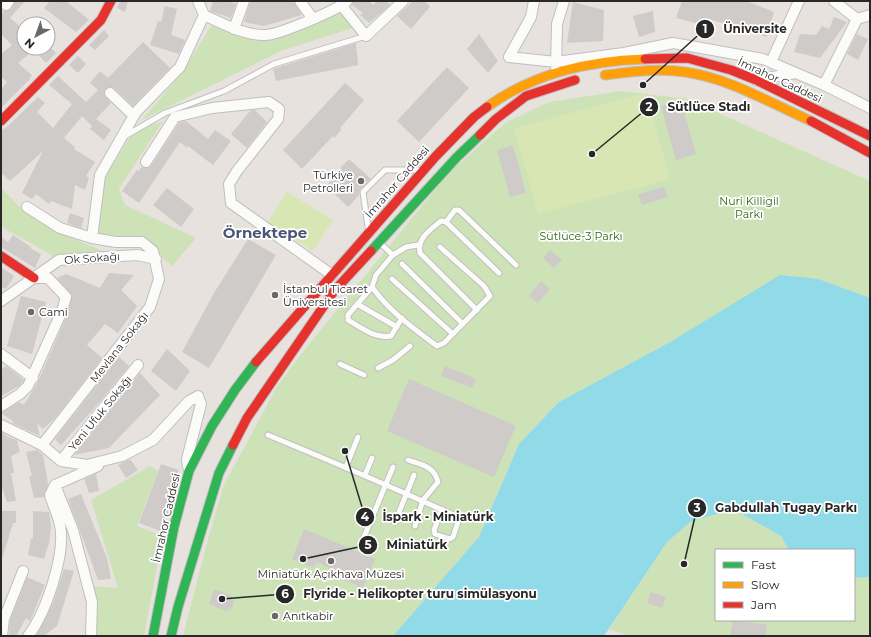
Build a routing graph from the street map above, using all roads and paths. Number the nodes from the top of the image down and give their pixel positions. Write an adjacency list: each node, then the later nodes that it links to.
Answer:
1 (111, 1): 30 (main road)
2 (198, 1): 11 (street)
3 (244, 1): 15 (street)
4 (300, 1): 13 (street)
5 (403, 1): 16 (street)
6 (534, 1): 17 (street)
7 (564, 1): 17 (street)
8 (799, 1): 19 (street)
9 (834, 1): 14 (street)
10 (344, 4): 13 (street); 16 (street)
11 (204, 15): 15 (street); 29 (street)
12 (870, 15): 14 (street)
13 (313, 19): 15 (street)
14 (857, 19): 26 (street)
15 (234, 29)
16 (366, 36): 32 (lane)
17 (556, 62): 19 (street); 20 (street)
18 (702, 62): 20 (main road, İmrahor Caddesi); 23 (main road); 25 (main road, İmrahor Caddesi)
19 (771, 62): 21 (street)
20 (556, 73): 35 (main road, İmrahor Caddesi)
21 (796, 73): 25 (street); 26 (street)
22 (598, 76): 23 (main road)
23 (700, 76): 33 (main road)
24 (583, 78): 40 (main road)
25 (756, 80): 31 (main road, İmrahor Caddesi)
26 (824, 85): 28 (street)
27 (110, 93): 29 (street)
28 (870, 108)
29 (134, 116): 32 (street)
30 (1, 120)
31 (870, 136)
32 (119, 140): 39 (street)
33 (870, 153)
34 (146, 162): 49 (street)
35 (423, 170): 38 (main road, İmrahor Caddesi); 38 (lane)
36 (27, 207): 39 (street, Mevlana Sokağı)
37 (446, 222): 41 (lane); 47 (lane); 48 (lane)
38 (369, 233): 49 (main road, İmrahor Caddesi)
39 (92, 238): 45 (street, Mevlana Sokağı)
40 (378, 242): 43 (lane); 57 (main road)
41 (418, 245): 43 (lane); 56 (lane)
42 (440, 247): 56 (lane)
43 (393, 254): 52 (lane)
44 (1, 256): 50 (main road)
45 (156, 259): 50 (street, Ok Sokağı); 73 (street, Mevlana Sokağı)
46 (402, 264): 59 (lane)
47 (516, 265)
48 (499, 273)
49 (332, 275): 55 (main road, İmrahor Caddesi)
50 (34, 278): 53 (street, Ok Sokağı); 68 (street)
51 (392, 279): 61 (lane)
52 (372, 287): 54 (lane); 58 (lane)
53 (1, 301)
54 (358, 304): 60 (lane); 60 (lane)
55 (303, 307): 57 (main road); 80 (main road, İmrahor Caddesi)
56 (477, 310): 59 (lane)
57 (316, 316): 92 (main road)
58 (402, 318): 60 (lane); 61 (lane)
59 (463, 324): 61 (lane)
60 (397, 327)
61 (453, 334)
62 (410, 346): 66 (lane)
63 (1, 354): 68 (street)
64 (340, 364): 67 (lane)
65 (138, 365): 77 (street, Yeni Ufuk Sokağı)
66 (378, 368)
67 (364, 375)
68 (33, 378): 69 (street)
69 (1, 406)
70 (1, 425): 73 (street)
71 (268, 435): 78 (lane)
72 (358, 437): 78 (lane)
73 (42, 445): 77 (street)
74 (122, 456): 77 (street); 80 (street); 84 (street)
75 (372, 458): 81 (lane)
76 (408, 460): 86 (lane)
77 (61, 461)
78 (346, 467): 81 (lane)
79 (393, 467): 83 (lane)
80 (191, 473): 91 (main road, İmrahor Caddesi)
81 (365, 475): 83 (lane)
82 (414, 475): 85 (lane)
83 (385, 484): 85 (lane); 90 (lane)
84 (55, 485): 95 (street); 96 (street)
85 (406, 493): 86 (lane); 88 (lane)
86 (424, 500): 87 (lane); 89 (lane)
87 (442, 509): 87 (lane)
88 (396, 522)
89 (415, 526)
90 (364, 538)
91 (172, 540): 92 (main road); 97 (main road, İmrahor Caddesi)
92 (198, 540): 98 (main road)
93 (23, 571): 94 (street)
94 (2, 636)
95 (28, 636)
96 (91, 636)
97 (153, 636)
98 (171, 636)

